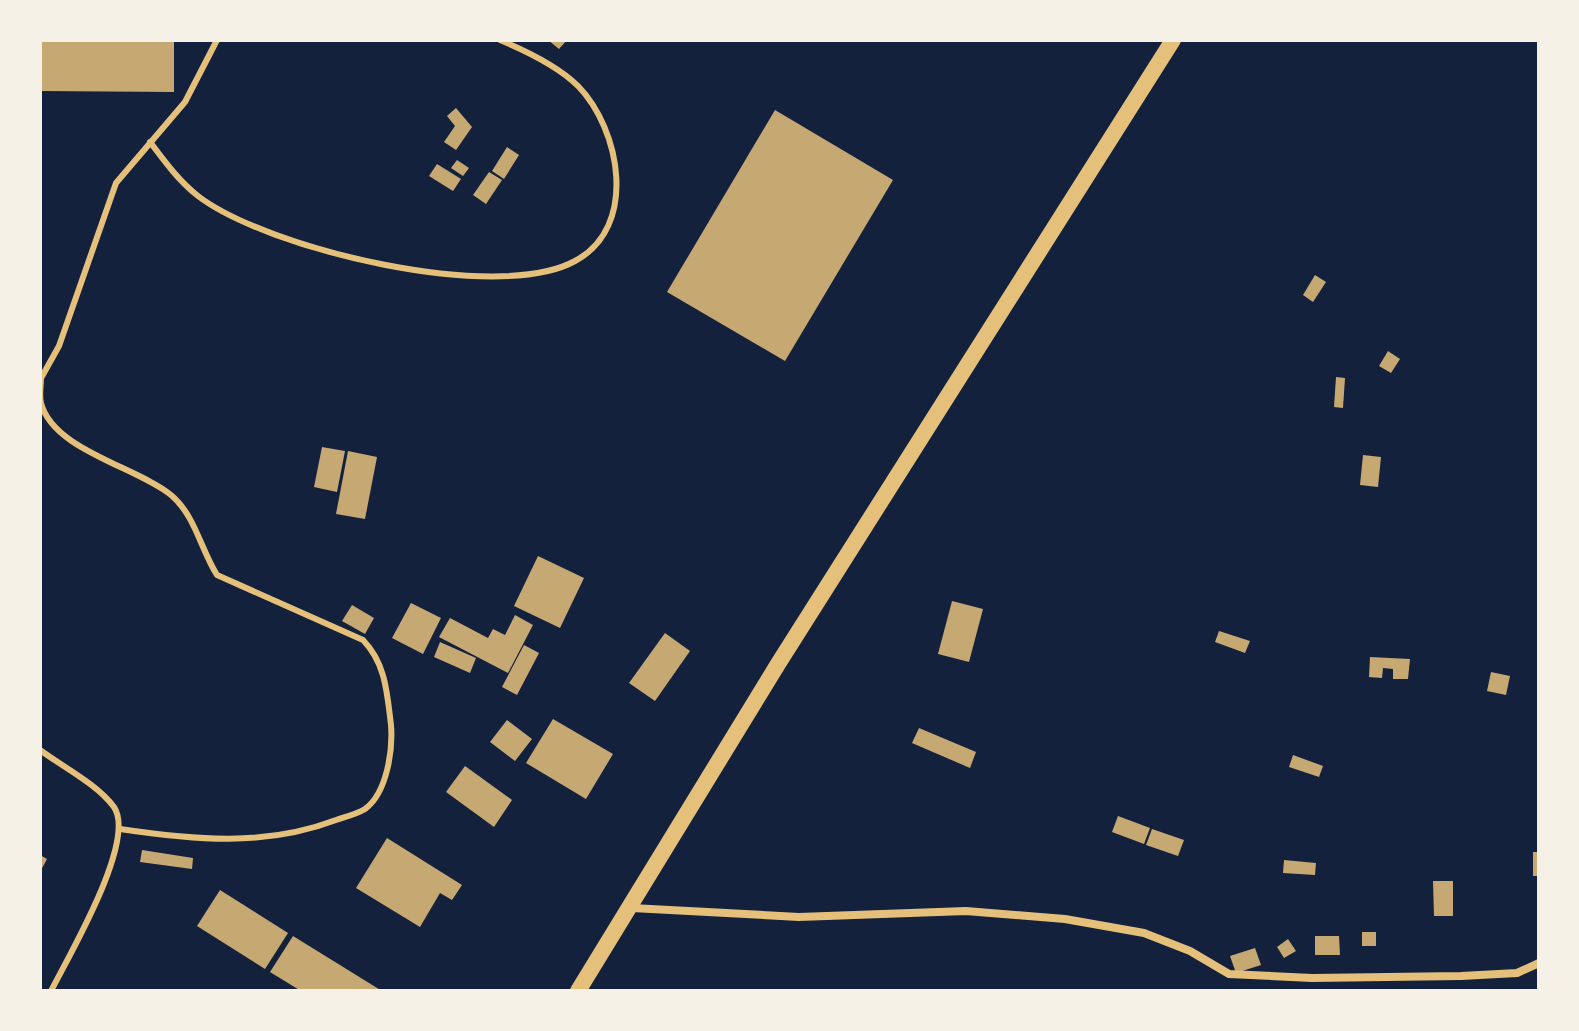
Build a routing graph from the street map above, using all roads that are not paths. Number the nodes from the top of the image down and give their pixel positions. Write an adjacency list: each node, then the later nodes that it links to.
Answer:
1 (217, 40): 4 (lane)
2 (500, 40): 4 (lane)
3 (1173, 40): 8 (main road)
4 (150, 142): 5 (lane)
5 (41, 379): 7 (lane)
6 (40, 750): 7 (lane)
7 (120, 829): 10 (lane)
8 (632, 908): 9 (street); 11 (main road)
9 (1539, 963)
10 (51, 991)
11 (578, 991)

